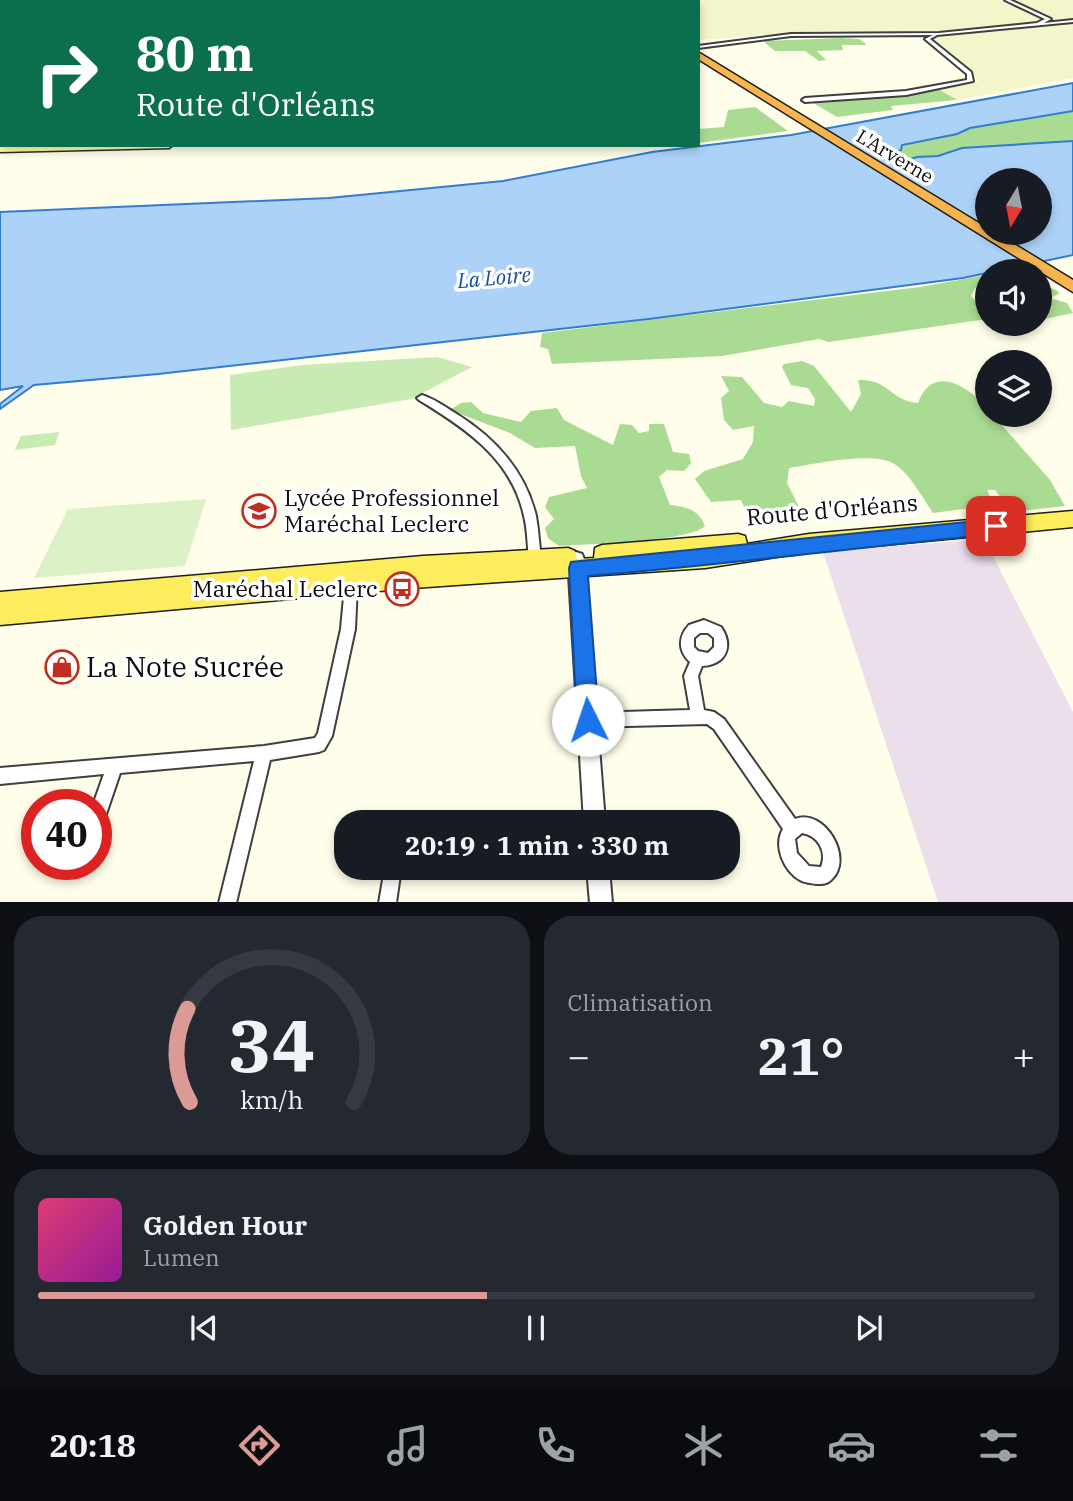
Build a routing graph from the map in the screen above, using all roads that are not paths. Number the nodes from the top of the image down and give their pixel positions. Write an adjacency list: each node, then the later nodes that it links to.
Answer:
1 (1007, 0): 2 (street)
2 (1049, 19): 3 (street); 4 (street)
3 (1073, 21): 4 (street)
4 (992, 30): 5 (street)
5 (939, 34): 6 (street); 7 (street)
6 (915, 35): 7 (street); 8 (street)
7 (927, 38): 11 (street)
8 (700, 48)
9 (700, 49): 12 (highway, L'Arverne)
10 (700, 56): 12 (highway, L'Arverne)
11 (805, 100)
12 (804, 119): 15 (highway, L'Arverne); 18 (highway, L'Arverne)
13 (84, 147): 14 (main road)
14 (0, 149)
15 (975, 218)
16 (1020, 245): 17 (highway)
17 (1073, 277)
18 (1073, 287)
19 (422, 398): 23 (street)
20 (1073, 511): 22 (main road, Route d'Orléans)
21 (1073, 519): 22 (main road, Route d'Orléans)
22 (587, 561): 23 (main road); 29 (street)
23 (536, 564): 24 (main road); 25 (main road)
24 (351, 586): 26 (main road); 30 (street)
25 (0, 602)
26 (0, 615)
27 (698, 658): 28 (street)
28 (698, 716): 29 (street); 35 (street)
29 (592, 720): 34 (street)
30 (264, 753): 31 (street); 38 (street)
31 (115, 766): 32 (street); 33 (street)
32 (0, 776)
33 (107, 789)
34 (595, 810)
35 (792, 828)
36 (391, 880): 39 (street)
37 (599, 880): 40 (street)
38 (227, 902)
39 (387, 902)
40 (601, 902)

